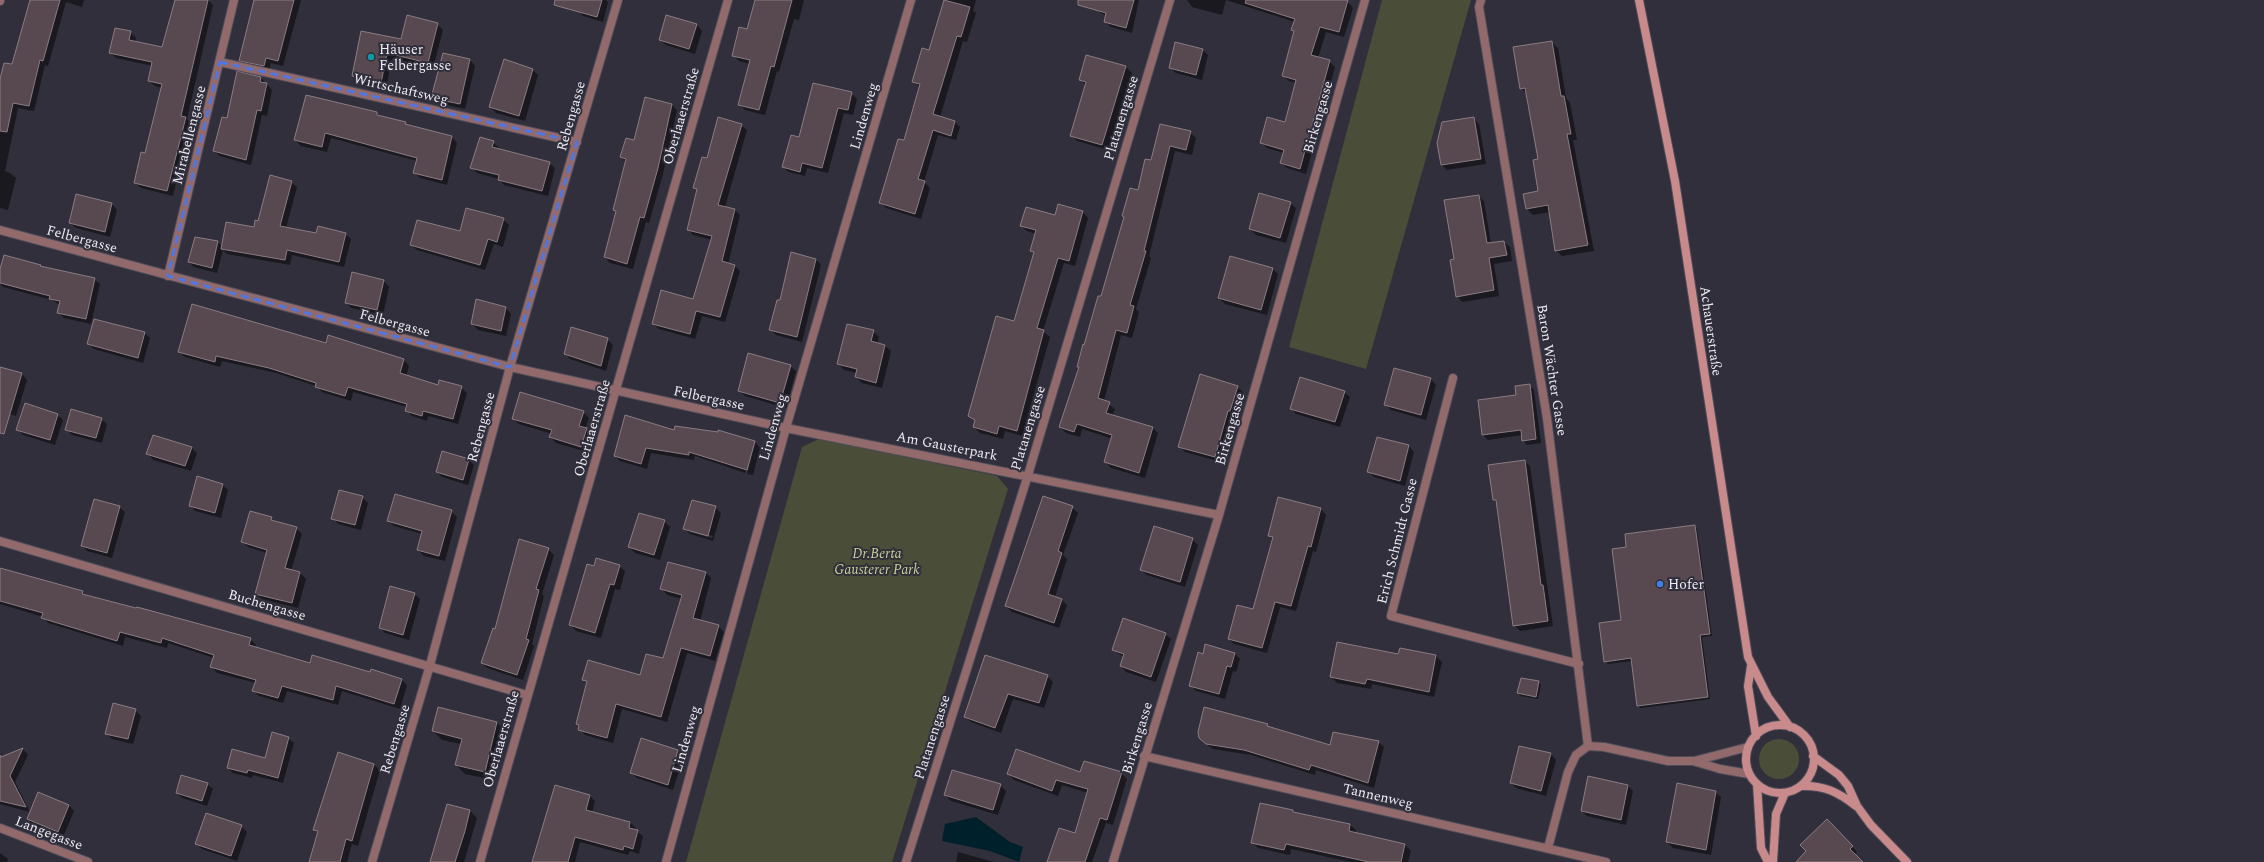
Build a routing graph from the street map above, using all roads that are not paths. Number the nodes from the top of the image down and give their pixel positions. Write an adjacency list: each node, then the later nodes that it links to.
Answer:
1 (234, 0): 9 (street, Mirabellengasse)
2 (618, 0): 10 (street, Rebengasse)
3 (728, 0): 15 (street, Oberlaaerstraße)
4 (911, 0): 16 (street, Lindenweg)
5 (1170, 0): 17 (street, Platanengasse)
6 (1365, 0): 18 (street, Birkengasse)
7 (1481, 0): 20 (street, Baron Wächter Gasse)
8 (1639, 0): 22 (street, Achauerstraße)
9 (220, 62): 10 (street, Wirtschaftsweg); 12 (street, Mirabellengasse)
10 (577, 142): 13 (street, Rebengasse)
11 (0, 230): 12 (street, Felbergasse)
12 (168, 276): 13 (street, Felbergasse)
13 (510, 367): 15 (street, Felbergasse); 21 (street, Rebengasse)
14 (1453, 378): 20 (street, Erich Schmidt Gasse)
15 (616, 391): 16 (street, Felbergasse); 23 (street, Oberlaaerstraße)
16 (786, 428): 17 (street, Am Gausterpark); 41 (street, Lindenweg)
17 (1028, 476): 18 (street, Am Gausterpark); 42 (street, Platanengasse)
18 (1219, 515): 28 (street, Birkengasse)
19 (0, 540): 21 (street, Buchengasse)
20 (1579, 664): 26 (street, Baron Wächter Gasse)
21 (430, 665): 23 (street, Buchengasse); 39 (street, Rebengasse)
22 (1751, 666): 24 (street, Achauerstraße); 25 (street, Achauerstraße)
23 (527, 695): 40 (street, Oberlaaerstraße)
24 (1790, 727): 25 (street); 29 (street)
25 (1756, 736): 27 (street)
26 (1588, 746): 30 (street); 37 (street)
27 (1748, 747): 30 (street); 31 (street)
28 (1144, 756): 37 (street, Tannenweg); 43 (street, Birkengasse)
29 (1813, 756): 33 (street); 35 (street)
30 (1693, 762): 31 (street)
31 (1749, 774): 32 (street)
32 (1757, 784): 34 (street); 45 (street)
33 (1800, 786): 34 (street); 35 (street)
34 (1785, 793): 46 (street)
35 (1857, 806): 47 (street)
36 (0, 828): 38 (street, Langegasse)
37 (1548, 848): 44 (street, Tannenweg)
38 (88, 862)
39 (372, 862)
40 (480, 862)
41 (666, 862)
42 (906, 862)
43 (1113, 862)
44 (1606, 862)
45 (1768, 862)
46 (1772, 862)
47 (1907, 862)

